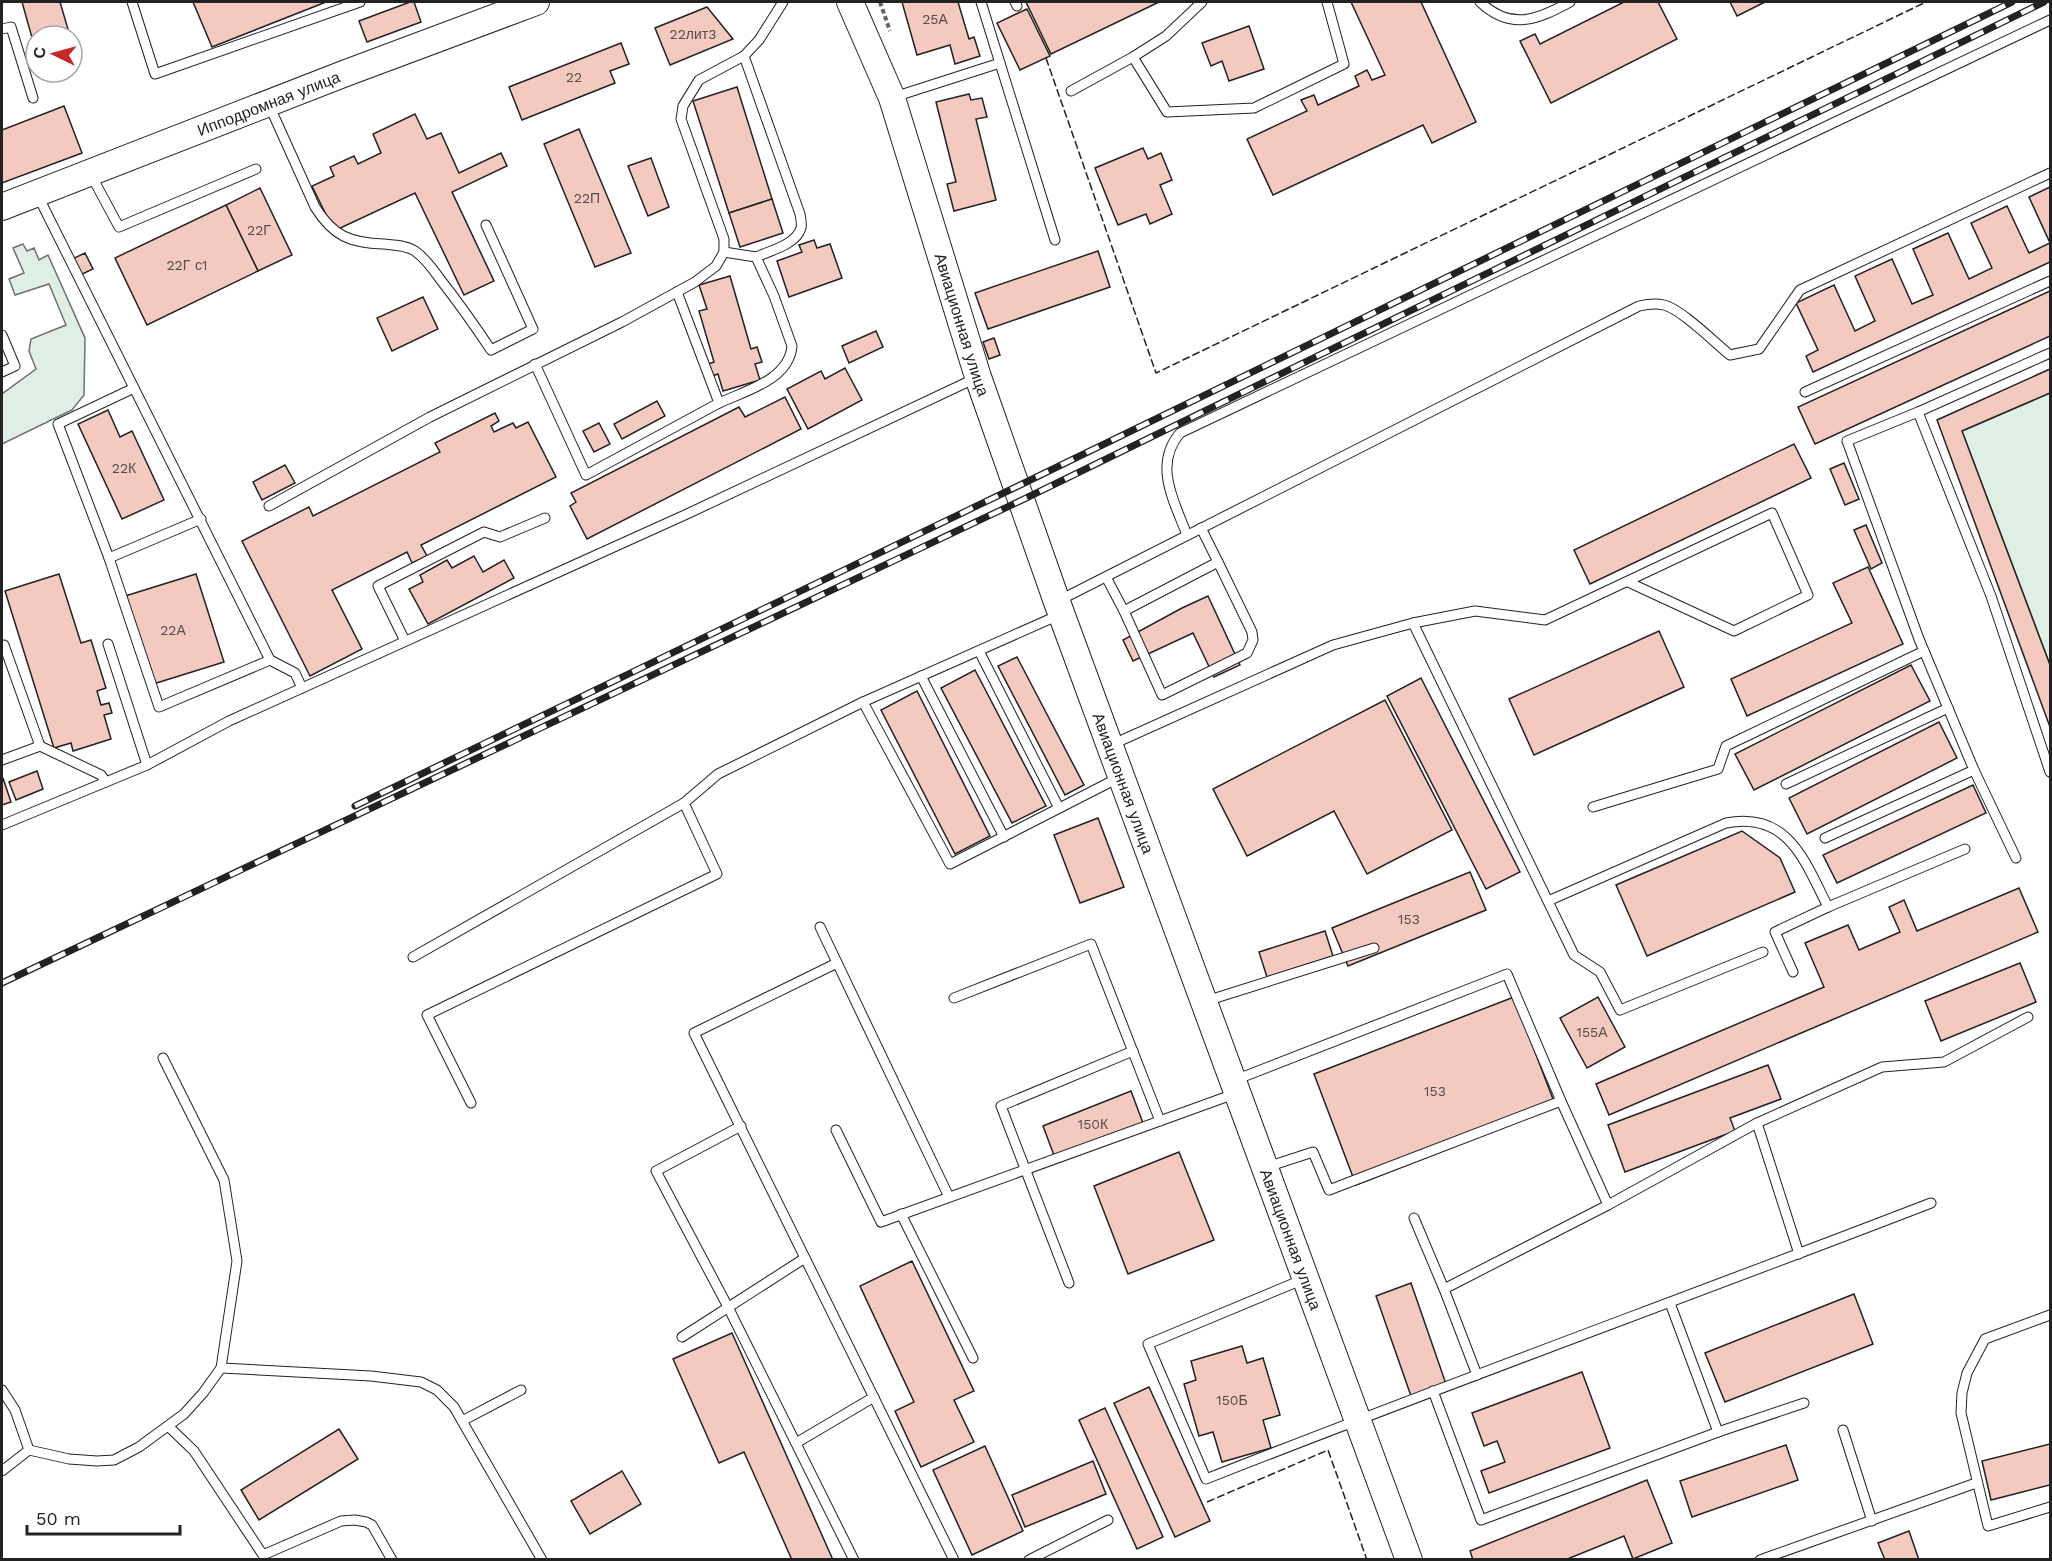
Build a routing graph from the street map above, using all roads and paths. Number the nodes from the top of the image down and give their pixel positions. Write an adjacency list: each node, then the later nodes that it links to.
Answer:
1 (132, 2): 2 (lane)
2 (360, 2)
3 (536, 2): 19 (main road, Ипподромная улица)
4 (783, 2): 13 (lane)
5 (850, 2): 18 (main road, Авиационная улица)
6 (981, 2): 15 (lane)
7 (1202, 2): 14 (lane)
8 (1327, 2): 14 (lane)
9 (1480, 2): 10 (lane)
10 (1570, 2)
11 (2050, 20): 44 (lane)
12 (2, 30): 17 (lane)
13 (744, 56): 27 (lane); 28 (lane)
14 (1133, 57): 16 (lane)
15 (1000, 63): 18 (lane); 26 (lane)
16 (1071, 91)
17 (33, 98)
18 (891, 98): 35 (main road, Авиационная улица)
19 (268, 103): 21 (main road, Ипподромная улица); 25 (lane)
20 (256, 169): 21 (lane)
21 (90, 173): 23 (main road, Ипподромная улица)
22 (2050, 173): 43 (lane)
23 (37, 194): 24 (main road, Ипподромная улица); 36 (lane)
24 (2, 207)
25 (486, 225)
26 (1055, 240)
27 (723, 252): 28 (lane); 30 (lane)
28 (756, 257): 38 (lane)
29 (2050, 281): 37 (lane)
30 (677, 292): 33 (lane); 38 (lane)
31 (2, 335): 34 (lane)
32 (2050, 353): 39 (lane)
33 (535, 364): 38 (lane); 40 (lane)
34 (2, 372)
35 (978, 377): 49 (main road, Авиационная улица); 52 (lane)
36 (134, 388): 42 (lane); 45 (lane)
37 (1805, 392)
38 (719, 404)
39 (1918, 412): 56 (lane); 67 (lane)
40 (269, 506)
41 (545, 518): 52 (lane)
42 (201, 519): 45 (lane); 57 (lane)
43 (1201, 528): 44 (lane); 46 (lane)
44 (1187, 536): 47 (lane)
45 (109, 558): 57 (lane)
46 (1218, 562): 50 (lane); 50 (lane)
47 (1106, 577): 49 (lane); 50 (lane)
48 (1628, 582): 48 (lane); 51 (lane)
49 (1059, 608): 55 (lane); 63 (main road, Авиационная улица)
50 (1124, 611)
51 (1413, 623): 63 (lane); 79 (lane)
52 (405, 641): 59 (lane)
53 (108, 644): 65 (lane)
54 (2, 646): 62 (lane)
55 (979, 651): 58 (lane); 73 (lane)
56 (1924, 651): 61 (lane); 72 (lane)
57 (270, 660): 59 (lane)
58 (921, 676): 60 (lane); 75 (lane)
59 (302, 688): 65 (lane)
60 (863, 702): 71 (lane); 75 (lane)
61 (1948, 708): 66 (lane); 70 (lane)
62 (40, 746): 64 (lane); 69 (lane)
63 (1110, 746): 68 (main road, Авиационная улица)
64 (2, 760)
65 (147, 765): 69 (lane)
66 (1974, 770): 76 (lane); 78 (lane)
67 (2050, 772)
68 (1121, 777): 73 (lane); 88 (main road, Авиационная улица)
69 (106, 782): 74 (lane)
70 (1786, 784)
71 (684, 803): 84 (lane); 94 (lane)
72 (1593, 807)
73 (1059, 808): 75 (lane)
74 (2, 825)
75 (1004, 837)
76 (1826, 838)
77 (1965, 849): 80 (lane)
78 (2016, 858)
79 (1548, 901): 80 (lane); 83 (lane)
80 (1828, 907): 86 (lane)
81 (820, 927): 85 (lane)
82 (1374, 948): 88 (lane)
83 (1763, 952)
84 (413, 957)
85 (837, 963): 97 (lane); 101 (lane)
86 (1793, 972)
87 (954, 998): 90 (lane)
88 (1204, 1002): 92 (main road, Авиационная улица)
89 (2028, 1017): 96 (lane)
90 (1133, 1051): 95 (lane); 100 (lane)
91 (163, 1058): 116 (lane)
92 (1235, 1087): 93 (lane); 95 (lane); 99 (main road, Авиационная улица)
93 (1561, 1101): 99 (lane); 103 (lane)
94 (471, 1104)
95 (1160, 1120): 100 (lane)
96 (1756, 1123): 103 (lane); 106 (lane)
97 (741, 1126): 107 (lane); 112 (lane)
98 (836, 1130): 104 (lane)
99 (1265, 1168): 108 (main road, Авиационная улица)
100 (1026, 1169): 101 (lane); 109 (lane)
101 (949, 1197): 104 (lane)
102 (1931, 1203): 106 (lane)
103 (1608, 1205): 110 (lane)
104 (901, 1214): 115 (lane)
105 (1414, 1218): 110 (lane)
106 (1799, 1254): 111 (lane)
107 (805, 1258): 112 (lane); 121 (lane)
108 (1306, 1278): 123 (main road, Авиационная улица); 123 (lane)
109 (1069, 1283)
110 (1444, 1289): 117 (lane)
111 (1670, 1304): 117 (lane); 127 (lane)
112 (728, 1307): 114 (lane); 128 (lane)
113 (2050, 1315): 131 (lane)
114 (682, 1337)
115 (973, 1358)
116 (220, 1368): 124 (lane); 125 (lane)
117 (1477, 1375): 120 (lane)
118 (2, 1390): 129 (lane)
119 (521, 1390): 124 (lane)
120 (1433, 1391): 123 (lane); 127 (lane)
121 (874, 1397): 128 (lane); 138 (lane)
122 (1804, 1403): 127 (lane)
123 (1357, 1420): 140 (main road, Авиационная улица)
124 (462, 1421): 136 (lane)
125 (168, 1426): 129 (lane); 135 (lane)
126 (1843, 1430): 134 (lane)
127 (1718, 1432)
128 (796, 1443): 137 (lane)
129 (29, 1450): 130 (lane)
130 (2, 1471)
131 (1976, 1483): 132 (lane); 134 (lane)
132 (2050, 1507)
133 (1108, 1520): 139 (lane)
134 (1872, 1521): 141 (lane)
135 (392, 1560)
136 (542, 1560)
137 (854, 1560)
138 (954, 1560)
139 (1029, 1560)
140 (1409, 1560)
141 (1760, 1560)

